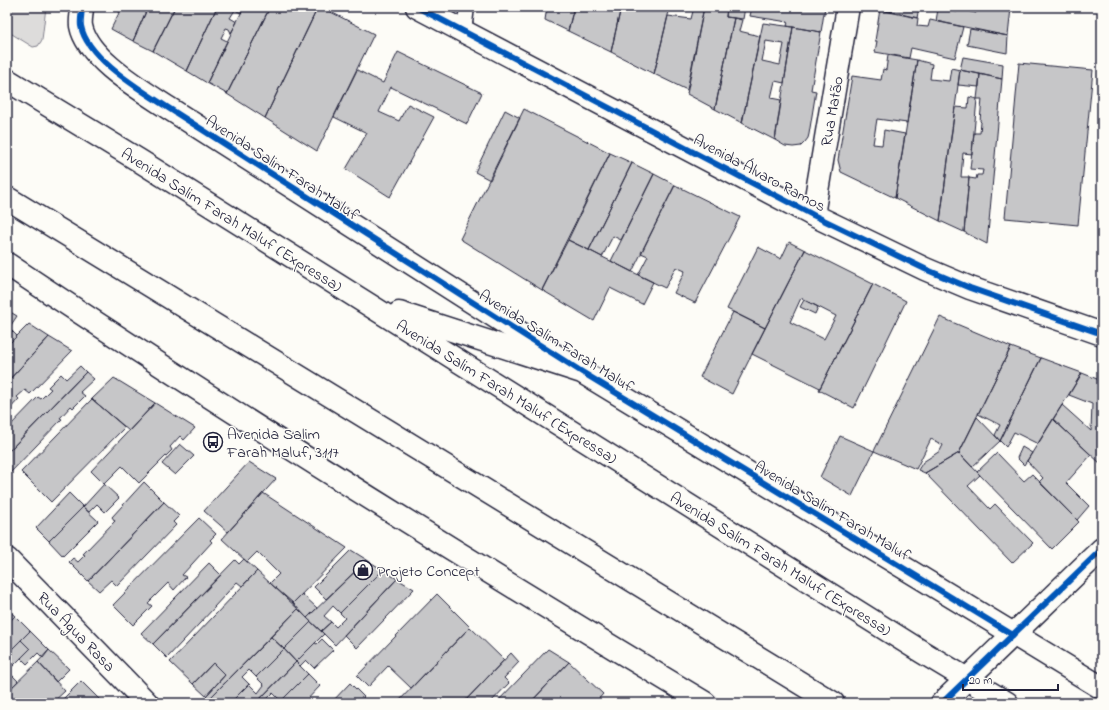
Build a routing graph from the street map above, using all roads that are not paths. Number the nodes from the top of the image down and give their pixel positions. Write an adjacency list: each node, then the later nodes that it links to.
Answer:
1 (82, 7): 12 (main road, Avenida Salim Farah Maluf)
2 (417, 7): 5 (main road, Avenida Álvaro Ramos)
3 (467, 7): 5 (lane)
4 (848, 7): 8 (main road, Rua Matão)
5 (464, 31): 8 (main road, Avenida Álvaro Ramos)
6 (7, 80): 10 (main road, Avenida Salim Farah Maluf (Expressa))
7 (7, 198): 20 (main road)
8 (813, 215): 11 (main road, Avenida Álvaro Ramos)
9 (7, 264): 19 (main road)
10 (367, 303): 12 (main road, Avenida Salim Farah Maluf); 16 (main road, Avenida Salim Farah Maluf (Expressa))
11 (1102, 334)
12 (582, 372): 15 (main road, Avenida Salim Farah Maluf)
13 (1102, 550): 15 (main road)
14 (7, 558): 18 (main road, Rua Água Rasa)
15 (1013, 635): 16 (main road); 17 (main road, Avenida Salim Farah Maluf)
16 (967, 680): 21 (main road); 22 (main road, Avenida Salim Farah Maluf (Expressa))
17 (1102, 688)
18 (147, 703)
19 (705, 703)
20 (833, 703)
21 (942, 703)
22 (1007, 703)

